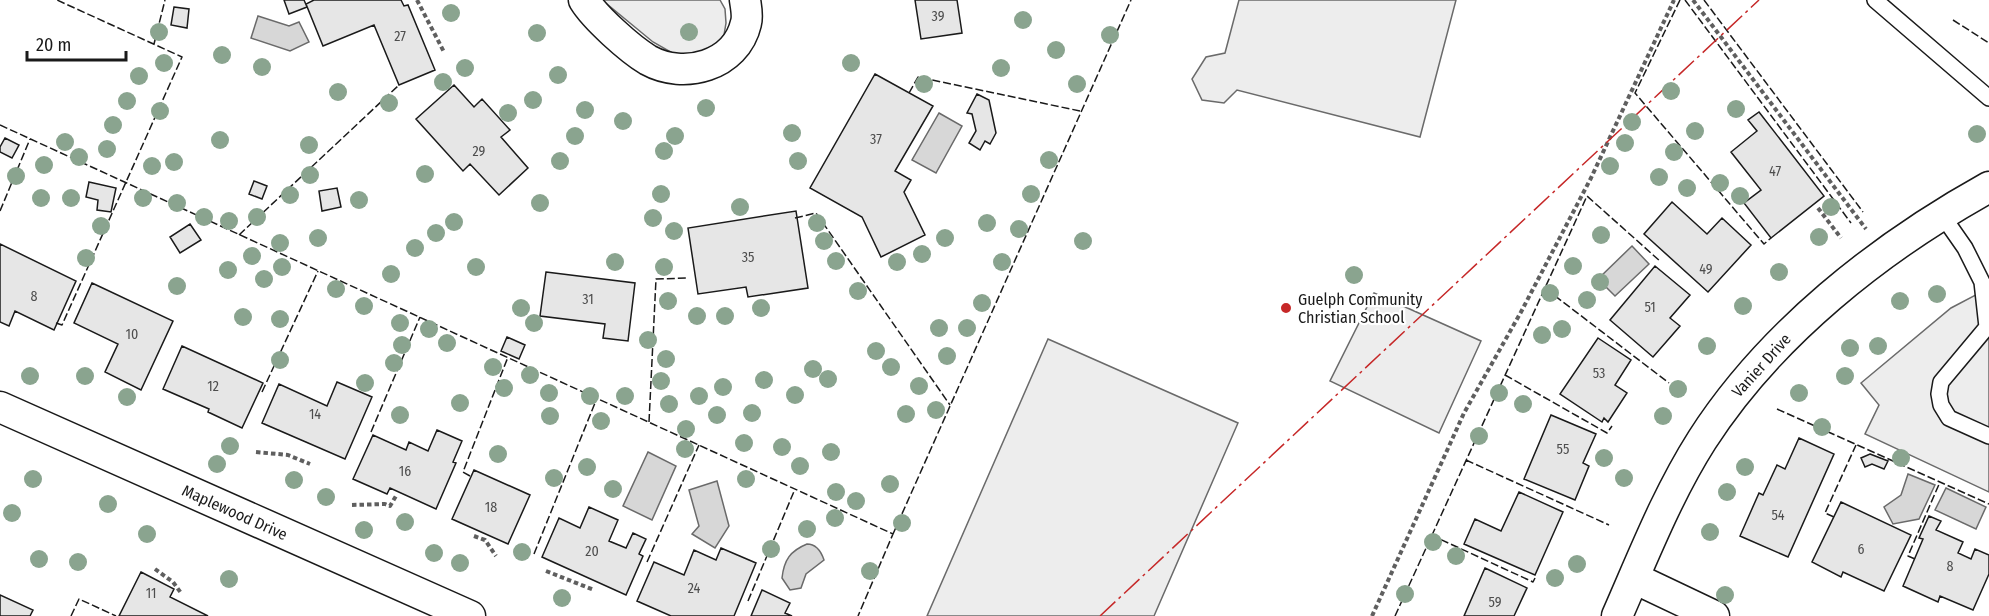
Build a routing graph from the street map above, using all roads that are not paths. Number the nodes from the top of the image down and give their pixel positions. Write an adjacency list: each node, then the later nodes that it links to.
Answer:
1 (584, 0): 2 (street)
2 (745, 0)
3 (1875, 0): 4 (lane)
4 (1989, 98)
5 (1989, 187): 6 (street, Vanier Drive)
6 (1942, 215): 7 (lane); 10 (street, Vanier Drive)
7 (1988, 328): 9 (lane)
8 (0, 407): 11 (street, Maplewood Drive)
9 (1989, 436)
10 (1634, 578): 12 (street, Vanier Drive); 13 (street)
11 (470, 616)
12 (1617, 616)
13 (1714, 616)

